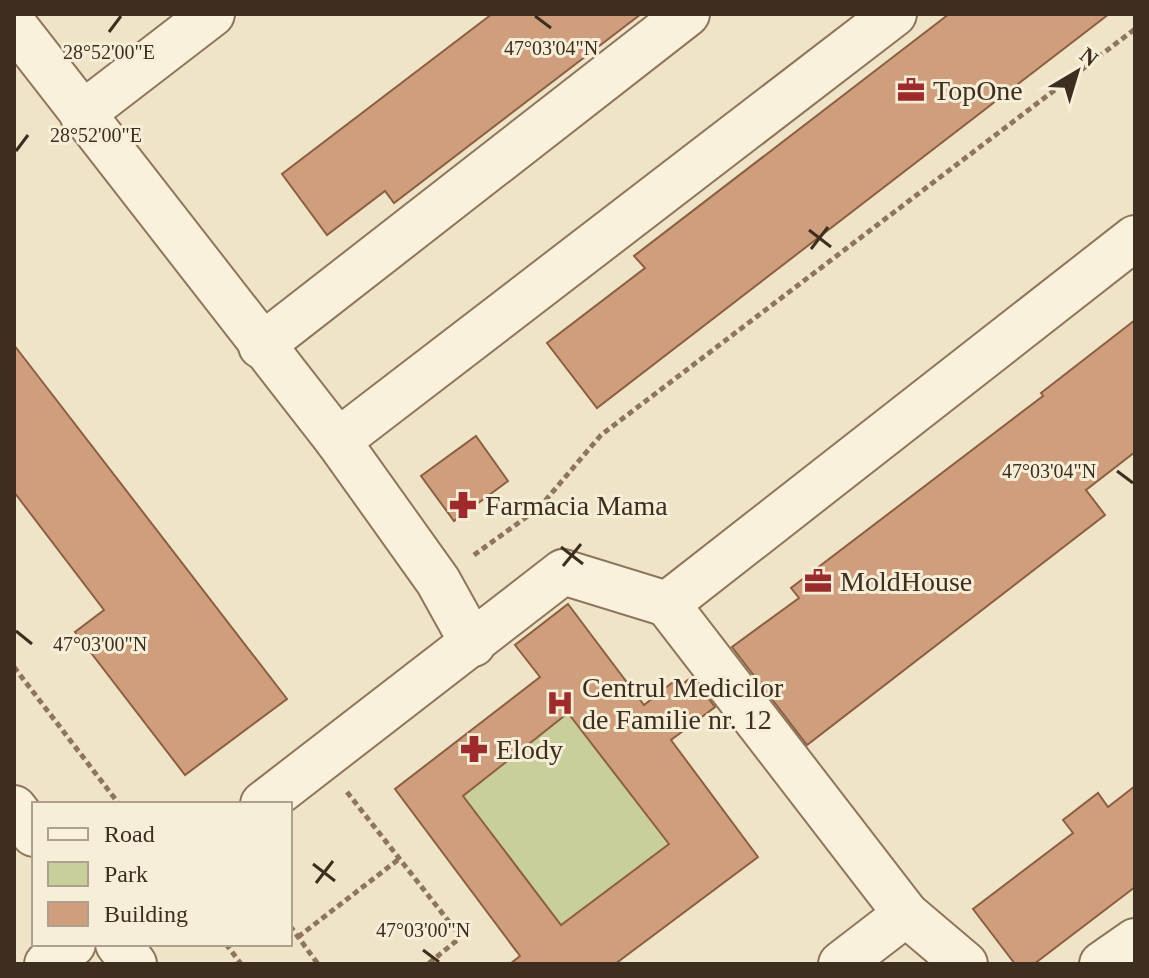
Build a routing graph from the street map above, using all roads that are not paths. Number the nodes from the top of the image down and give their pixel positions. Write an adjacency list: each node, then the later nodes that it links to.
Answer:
1 (212, 14): 5 (street)
2 (687, 14): 7 (street)
3 (894, 14): 8 (street)
4 (14, 25): 5 (street)
5 (82, 114): 7 (street)
6 (1135, 238): 9 (street)
7 (261, 346): 8 (street)
8 (338, 441): 10 (street)
9 (667, 604): 10 (street); 14 (street)
10 (473, 644): 11 (street)
11 (266, 802)
12 (14, 808): 13 (street)
13 (32, 831)
14 (906, 914): 20 (street); 21 (street)
15 (1135, 941): 22 (street)
16 (70, 946): 18 (street)
17 (120, 946): 19 (street)
18 (47, 964)
19 (134, 964)
20 (841, 964)
21 (965, 964)
22 (1102, 964)

